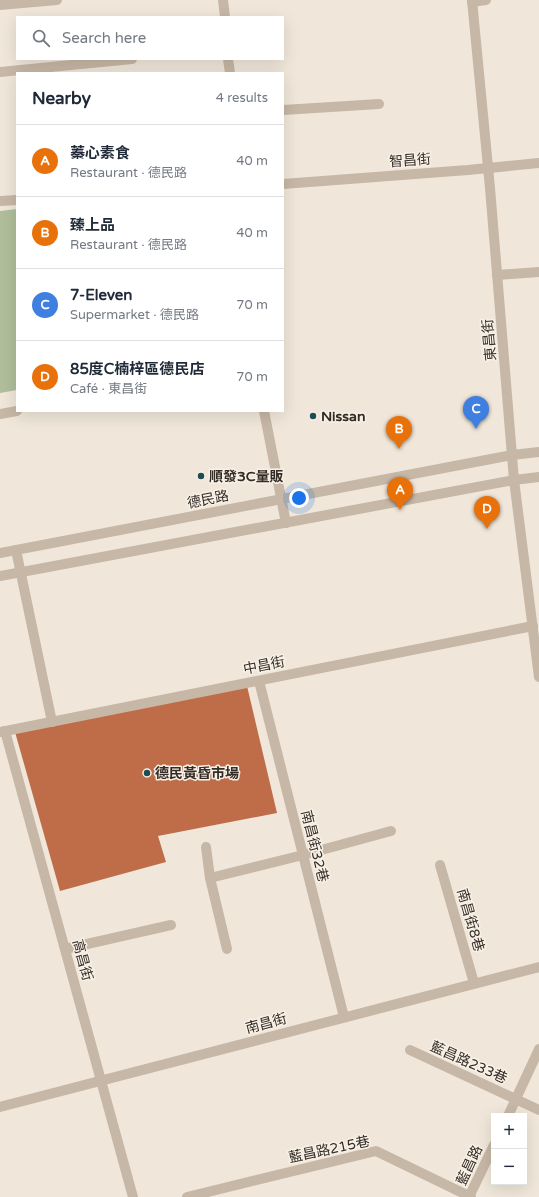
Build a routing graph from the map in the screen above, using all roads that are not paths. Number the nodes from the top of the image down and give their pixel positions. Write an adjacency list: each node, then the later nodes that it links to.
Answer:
1 (57, 0): 5 (street)
2 (223, 0): 6 (street)
3 (486, 0): 4 (street)
4 (472, 1): 14 (street, 東昌街)
5 (0, 5)
6 (225, 16)
7 (122, 60): 9 (street)
8 (228, 60): 10 (street)
9 (0, 72)
10 (230, 72)
11 (379, 104): 12 (street)
12 (284, 110)
13 (539, 163): 14 (street, 智昌街)
14 (488, 168): 15 (street, 智昌街); 19 (street, 東昌街)
15 (284, 184)
16 (16, 200): 17 (street)
17 (0, 202)
18 (539, 272): 19 (street)
19 (497, 275): 24 (street, 東昌街)
20 (16, 411): 22 (street)
21 (264, 412): 27 (street)
22 (0, 414)
23 (539, 452): 24 (street, 德民路)
24 (512, 455): 26 (street, 東昌街); 27 (street, 德民路)
25 (539, 477): 26 (street)
26 (514, 480): 28 (street); 33 (street, 東昌街)
27 (281, 499): 28 (street); 29 (street, 德民路)
28 (286, 523): 31 (street)
29 (16, 550): 30 (street, 德民路); 31 (street)
30 (0, 553)
31 (21, 572): 32 (street); 36 (street)
32 (0, 576)
33 (532, 626): 34 (street, 東昌街); 35 (street, 中昌街)
34 (539, 677)
35 (259, 681): 36 (street, 中昌街); 40 (street, 南昌街32巷)
36 (52, 722): 37 (street, 中昌街)
37 (3, 732): 44 (street, 高昌街)
38 (391, 831): 40 (street)
39 (206, 847): 42 (street)
40 (303, 855): 42 (street); 48 (street, 南昌街32巷)
41 (440, 866): 47 (street, 南昌街8巷)
42 (210, 878): 45 (street)
43 (172, 925): 44 (street)
44 (65, 949): 51 (street, 高昌街)
45 (227, 949)
46 (539, 967): 47 (street, 南昌街)
47 (474, 983): 48 (street, 南昌街)
48 (344, 1017): 51 (street, 南昌街)
49 (539, 1049): 52 (street)
50 (410, 1050): 52 (street, 藍昌路233巷)
51 (102, 1081): 53 (street, 南昌街); 57 (street, 高昌街)
52 (516, 1098): 54 (street, 藍昌路233巷); 55 (street)
53 (0, 1107)
54 (539, 1110)
55 (509, 1113)
56 (492, 1149): 59 (street, 藍昌路)
57 (133, 1197)
58 (187, 1197): 59 (street, 藍昌路215巷)
59 (470, 1197)

